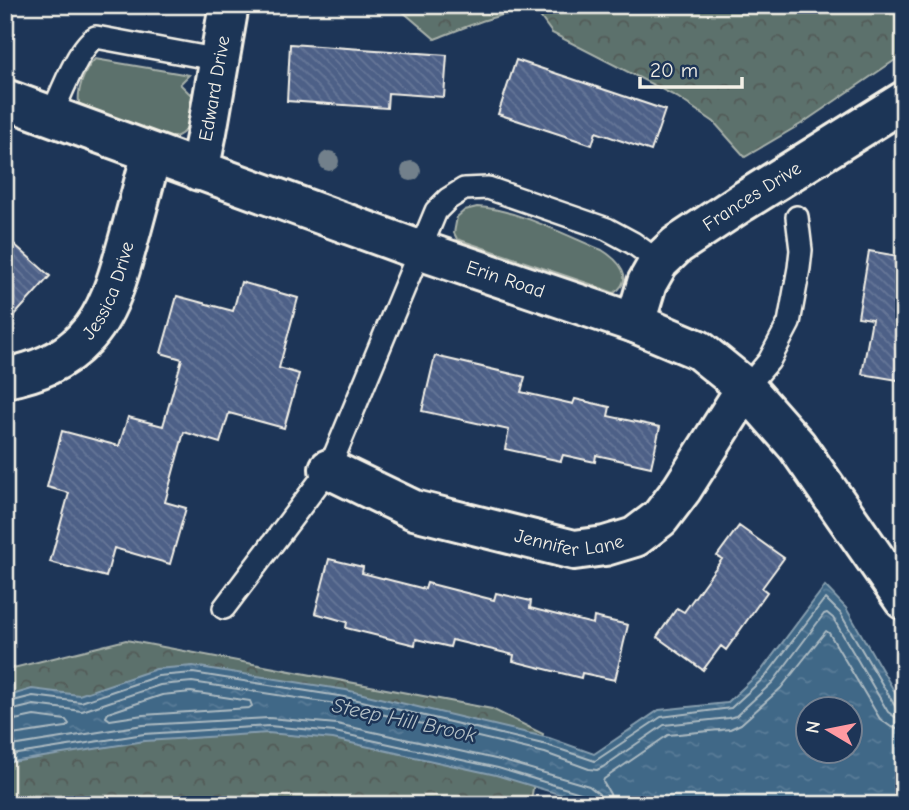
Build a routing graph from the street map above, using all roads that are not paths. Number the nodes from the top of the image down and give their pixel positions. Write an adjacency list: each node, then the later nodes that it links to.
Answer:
1 (229, 5): 2 (street, Edward Drive)
2 (220, 60): 5 (lane); 7 (street, Edward Drive)
3 (5, 99): 5 (street, Erin Road)
4 (904, 101): 10 (street, Frances Drive)
5 (51, 116): 6 (street, Erin Road)
6 (152, 153): 7 (street, Erin Road); 12 (street, Jessica Drive)
7 (199, 171): 9 (street, Erin Road)
8 (797, 217): 13 (lane)
9 (419, 250): 10 (lane); 11 (street, Erin Road); 14 (lane)
10 (659, 262): 11 (street, Frances Drive)
11 (635, 323): 13 (street, Erin Road)
12 (5, 378)
13 (746, 388): 14 (street, Jennifer Lane); 15 (street, Erin Road)
14 (329, 469): 16 (lane)
15 (904, 600)
16 (223, 608)

